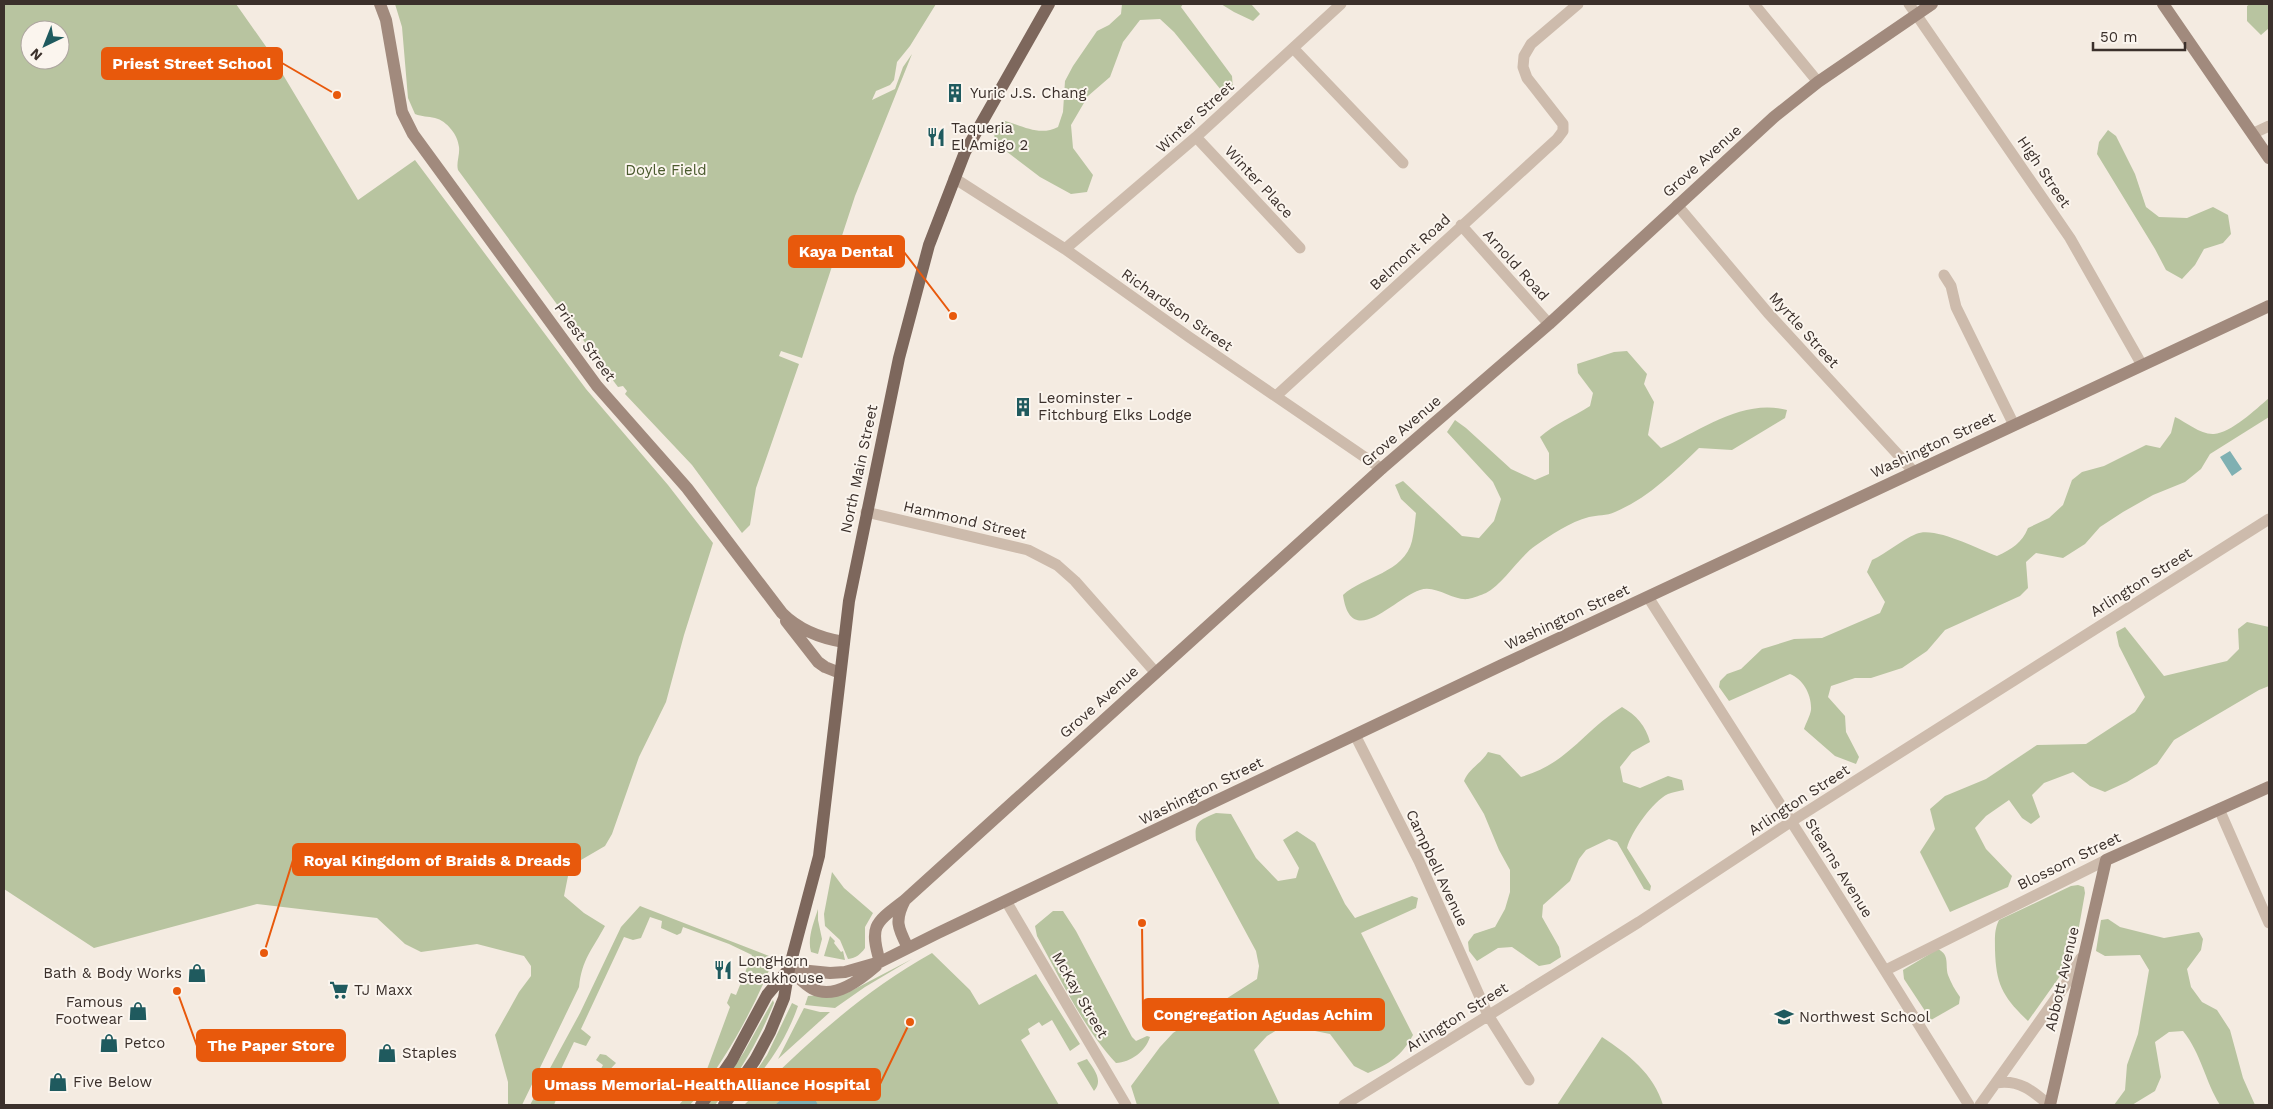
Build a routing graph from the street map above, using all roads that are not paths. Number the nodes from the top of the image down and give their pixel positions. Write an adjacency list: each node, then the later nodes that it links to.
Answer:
1 (380, 4): 32 (street, Priest Street)
2 (1049, 4): 16 (main road, North Main Street)
3 (1341, 4): 9 (street, Winter Street)
4 (1578, 4): 18 (street, Belmont Road)
5 (1754, 4): 10 (street)
6 (1932, 4): 8 (street, Grove Avenue)
7 (2163, 4): 12 (street)
8 (1913, 9): 10 (street, Grove Avenue); 24 (street, High Street)
9 (1293, 48): 13 (street, Winter Street); 15 (street)
10 (1818, 82): 17 (street, Grove Avenue)
11 (2269, 126): 12 (street)
12 (2254, 133): 14 (street)
13 (1196, 137): 19 (street, Winter Place); 20 (street, Winter Street)
14 (2269, 158)
15 (1403, 163)
16 (954, 178): 20 (street, Richardson Street); 29 (main road, North Main Street)
17 (1677, 205): 23 (street, Grove Avenue); 28 (street, Myrtle Street)
18 (1461, 225): 23 (street, Arnold Road); 25 (street, Belmont Road)
19 (1300, 248)
20 (1065, 249): 25 (street, Richardson Street)
21 (1944, 275): 26 (street)
22 (2269, 306): 24 (street, Washington Street)
23 (1549, 324): 27 (street, Grove Avenue)
24 (2142, 365): 26 (street, Washington Street)
25 (1276, 396): 27 (street, Richardson Street)
26 (2014, 425): 28 (street, Washington Street)
27 (1382, 469): 35 (street, Grove Avenue)
28 (1914, 472): 31 (street, Washington Street)
29 (866, 512): 33 (main road, North Main Street); 35 (street, Hammond Street)
30 (2269, 519): 39 (street, Arlington Street)
31 (1648, 597): 36 (street, Washington Street); 39 (street, Stearns Avenue)
32 (782, 612): 33 (street, Priest Street); 34 (street)
33 (844, 642): 34 (main road, North Main Street)
34 (840, 673): 47 (main road, North Main Street)
35 (1156, 673): 41 (street, Grove Avenue)
36 (1355, 735): 42 (street, Washington Street); 49 (street, Campbell Avenue)
37 (2269, 787): 38 (street, Blossom Street)
38 (2218, 809): 40 (street, Blossom Street); 43 (street)
39 (1792, 821): 48 (street, Stearns Avenue); 49 (street, Arlington Street)
40 (2106, 860): 45 (street, Abbott Avenue); 48 (street, Blossom Street)
41 (905, 900): 44 (street); 46 (street, Grove Avenue)
42 (1006, 901): 44 (street, Washington Street); 55 (street, McKay Street)
43 (2269, 923)
44 (908, 948): 46 (street, Washington Street)
45 (2085, 950): 51 (street); 58 (street, Abbott Avenue)
46 (880, 962): 47 (street, Washington Street); 47 (street, Washington Street)
47 (788, 969): 53 (main road, North Main Street); 54 (main road, North Main Street)
48 (1886, 970): 56 (street, Stearns Avenue)
49 (1488, 1015): 50 (street, Campbell Avenue); 52 (street, Arlington Street)
50 (1529, 1080)
51 (1996, 1083): 57 (street); 58 (street)
52 (1350, 1104)
53 (700, 1105)
54 (724, 1105)
55 (1126, 1105)
56 (1970, 1105)
57 (1980, 1105)
58 (2049, 1105)

